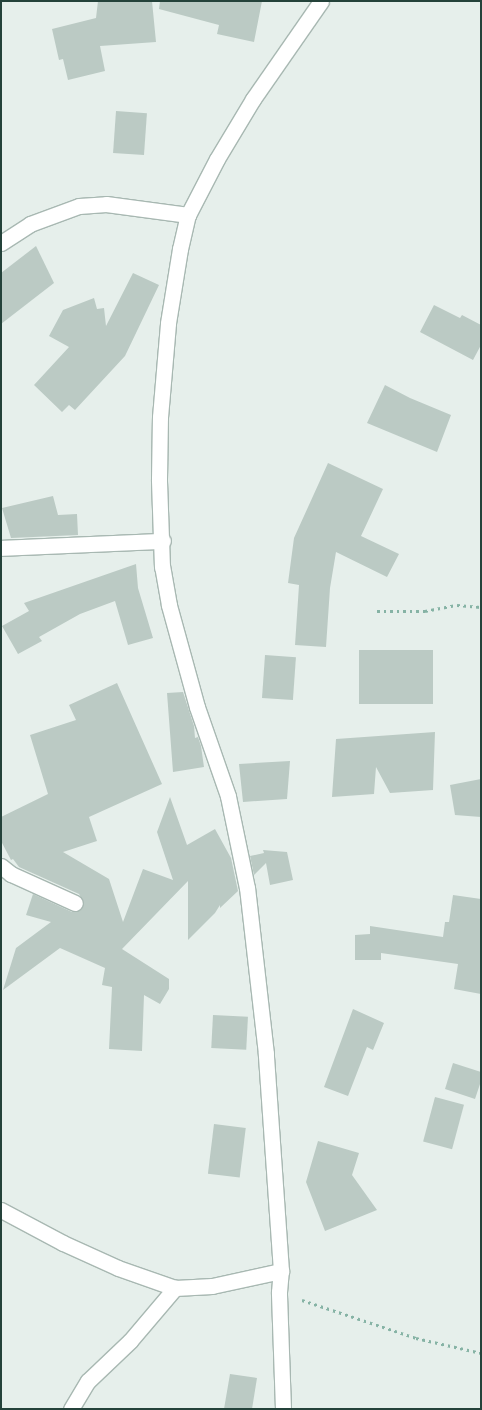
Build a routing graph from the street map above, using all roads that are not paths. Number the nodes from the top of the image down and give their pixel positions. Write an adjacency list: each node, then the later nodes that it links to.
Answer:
1 (321, 1): 2 (street)
2 (188, 215): 3 (street); 4 (street)
3 (1, 243)
4 (163, 540): 5 (street); 9 (street)
5 (1, 548)
6 (1, 866): 7 (street)
7 (75, 903)
8 (1, 1210): 10 (street)
9 (281, 1271): 10 (street); 12 (street)
10 (175, 1288): 11 (street)
11 (71, 1409)
12 (283, 1409)

